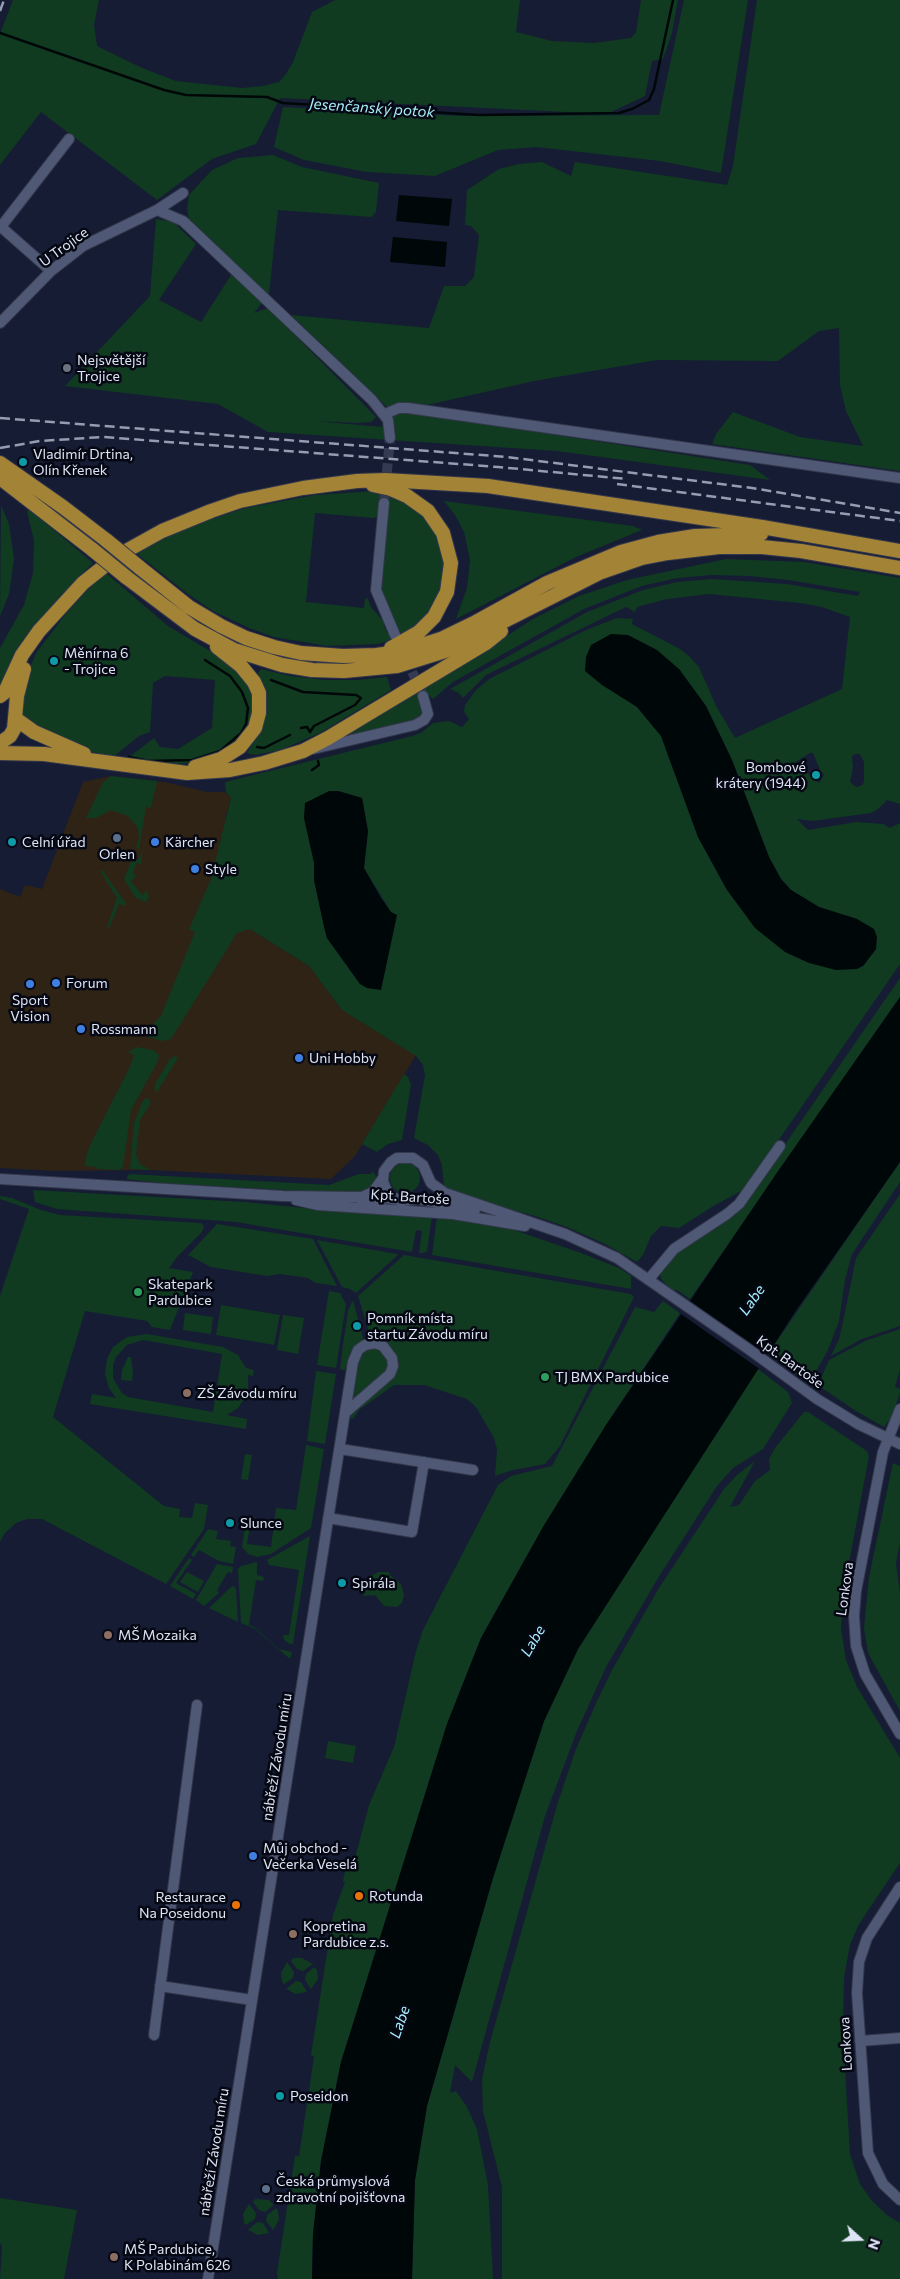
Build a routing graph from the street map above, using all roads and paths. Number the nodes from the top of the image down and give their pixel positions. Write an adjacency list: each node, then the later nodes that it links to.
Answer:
1 (69, 139): 4 (street)
2 (183, 193): 3 (street, U Trojice)
3 (157, 210): 5 (street, U Trojice); 7 (street)
4 (1, 228): 5 (street)
5 (51, 272): 6 (street, U Trojice)
6 (0, 323)
7 (385, 414): 8 (street); 10 (street)
8 (390, 438)
9 (1, 469): 18 (main road, bridge); 20 (main road, bridge)
10 (900, 478)
11 (324, 485): 13 (main road); 17 (main road); 20 (main road)
12 (384, 503): 19 (street)
13 (837, 541): 14 (main road); 20 (main road)
14 (900, 551)
15 (900, 568): 16 (main road)
16 (531, 607): 18 (main road); 25 (main road)
17 (52, 616): 22 (main road); 23 (main road)
18 (195, 629): 26 (main road)
19 (395, 635)
20 (326, 655)
21 (423, 696): 25 (street)
22 (0, 697): 23 (main road)
23 (16, 718): 24 (main road); 29 (main road)
24 (0, 744): 28 (main road)
25 (302, 751): 30 (main road)
26 (234, 752): 30 (main road); 31 (main road)
27 (0, 753): 28 (main road)
28 (68, 756): 29 (main road)
29 (101, 762): 31 (main road)
30 (264, 763): 31 (main road)
31 (138, 768)
32 (780, 1146): 41 (street)
33 (427, 1175): 34 (street, Kpt. Bartoše); 38 (street, Kpt. Bartoše); 39 (street, Kpt. Bartoše)
34 (383, 1178): 36 (street, Kpt. Bartoše); 37 (street, Kpt. Bartoše)
35 (0, 1179): 36 (street, Kpt. Bartoše)
36 (283, 1196): 37 (street, Kpt. Bartoše); 40 (street, Kpt. Bartoše)
37 (399, 1200): 38 (street, Kpt. Bartoše)
38 (410, 1200): 39 (street, Kpt. Bartoše)
39 (527, 1222): 40 (street, Kpt. Bartoše)
40 (565, 1234): 41 (street, Kpt. Bartoše)
41 (649, 1279): 44 (street, Kpt. Bartoše)
42 (900, 1409): 44 (street, Lonkova)
43 (345, 1412): 43 (street, nábřeží Závodu míru); 46 (street, nábřeží Závodu míru)
44 (888, 1439): 45 (street, Kpt. Bartoše); 51 (street, Lonkova)
45 (900, 1444)
46 (340, 1449): 47 (street); 49 (street, nábřeží Závodu míru)
47 (424, 1462): 48 (street); 49 (street)
48 (473, 1470)
49 (328, 1518): 54 (street, nábřeží Závodu míru)
50 (197, 1705): 53 (street)
51 (900, 1734)
52 (900, 1887): 57 (street, Lonkova)
53 (160, 1986): 54 (street); 55 (street)
54 (252, 2000): 59 (street, nábřeží Závodu míru)
55 (154, 2035)
56 (900, 2038): 57 (street)
57 (860, 2041): 58 (street, Lonkova)
58 (900, 2200)
59 (208, 2279)

